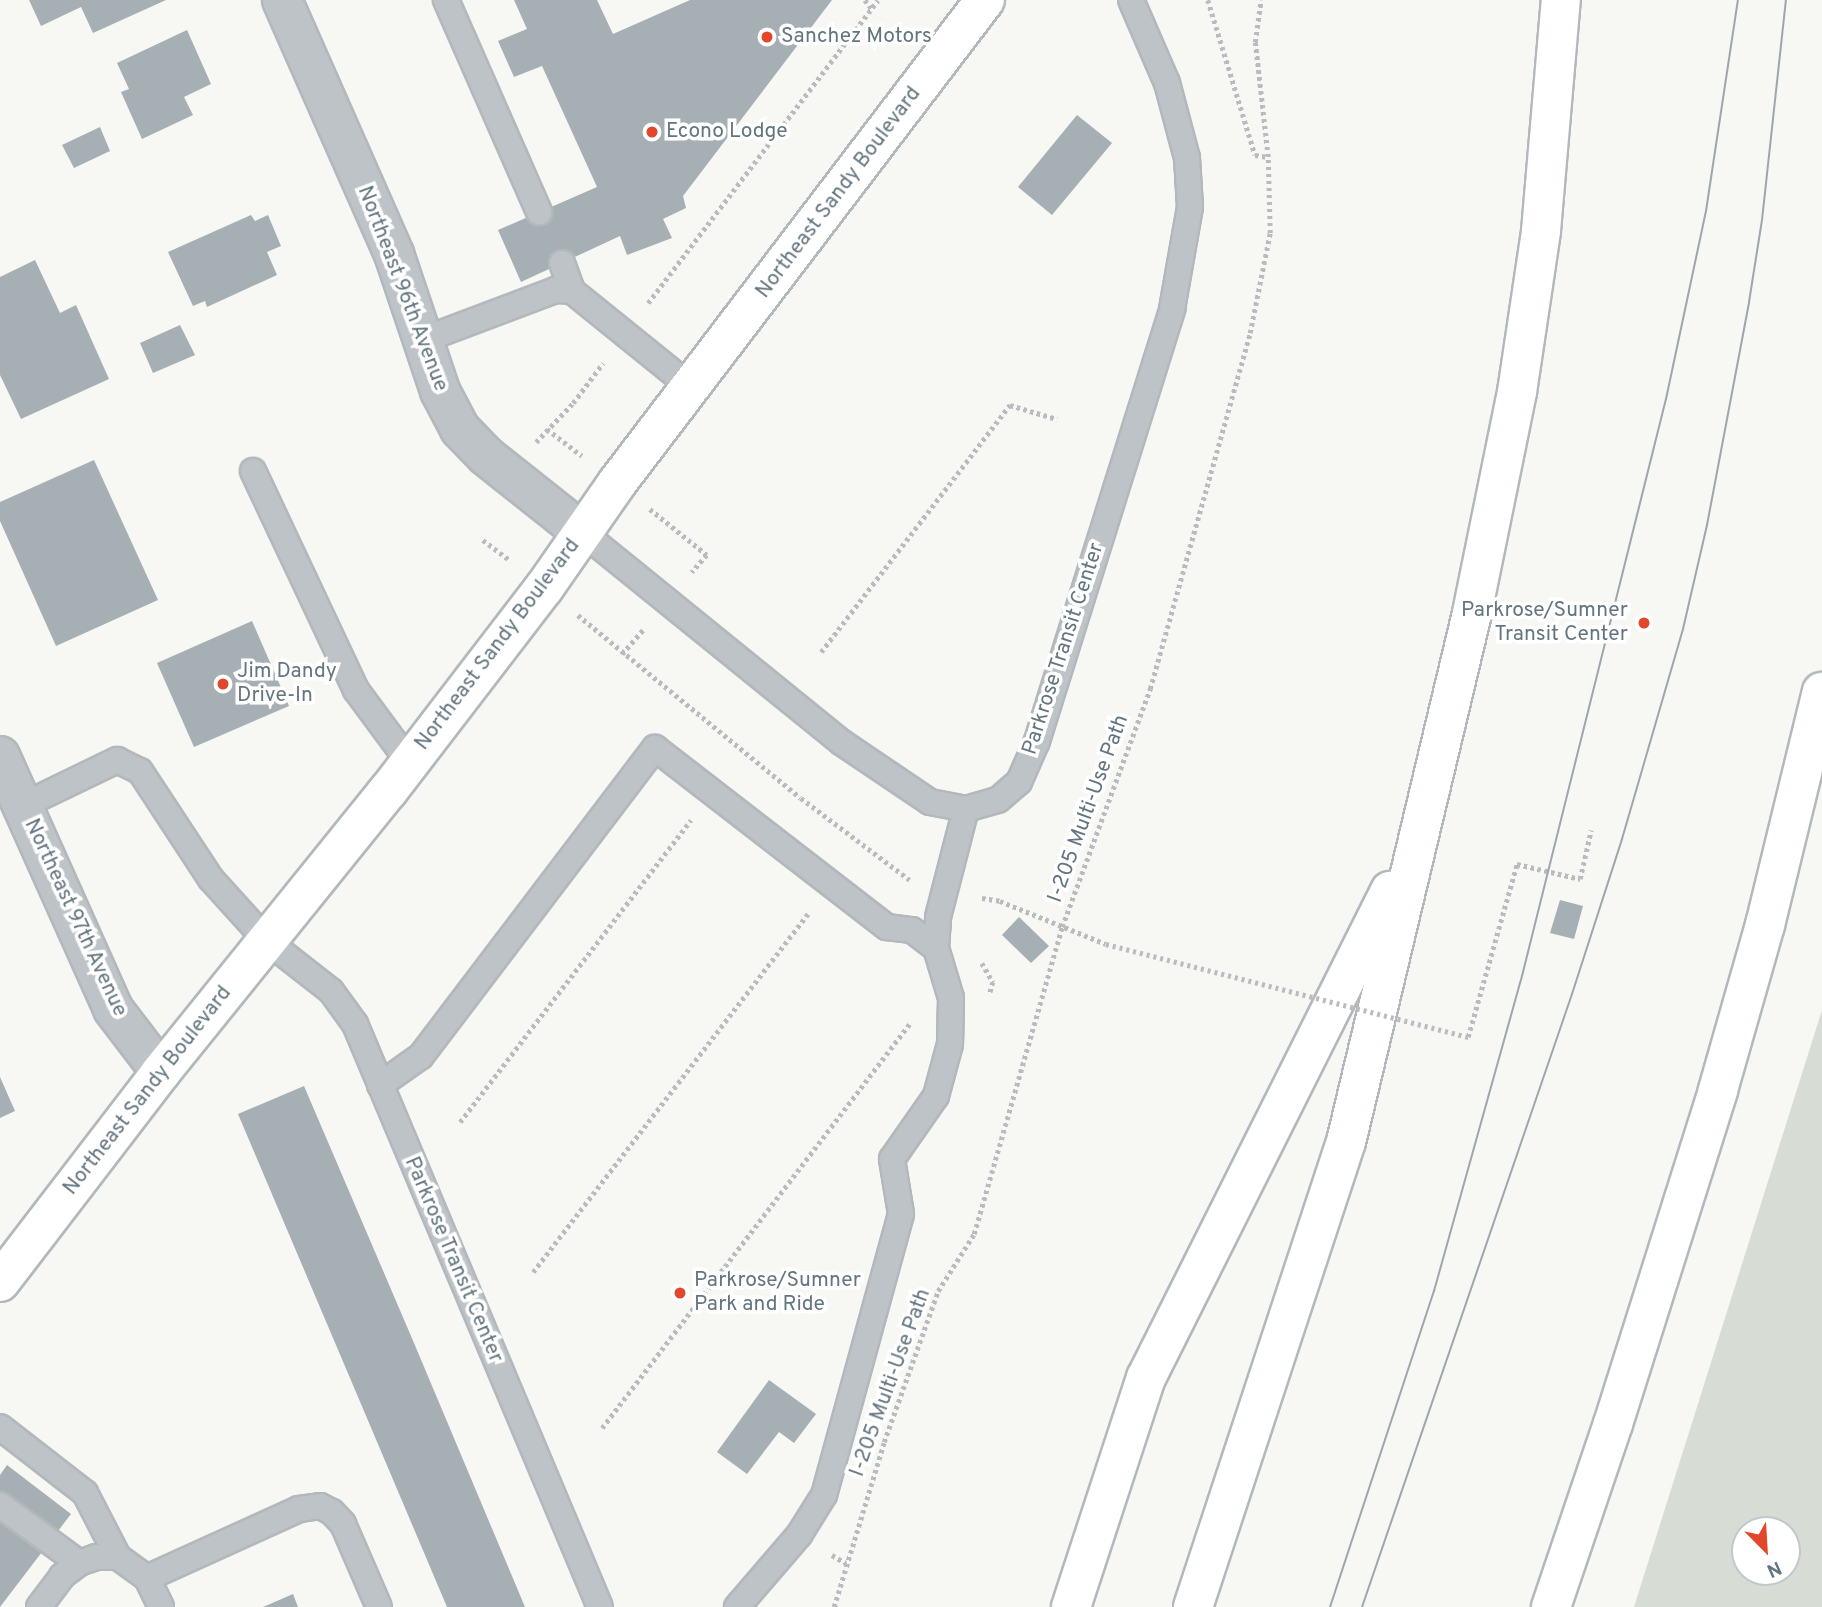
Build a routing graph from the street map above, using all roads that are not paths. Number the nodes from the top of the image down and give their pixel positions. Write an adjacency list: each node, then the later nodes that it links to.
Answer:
1 (282, 0): 9 (street, Northeast 96th Avenue)
2 (446, 0): 6 (lane)
3 (985, 0): 10 (main road, Northeast Sandy Boulevard)
4 (1131, 0): 17 (lane, Parkrose Transit Center)
5 (1561, 0): 18 (main road)
6 (539, 212)
7 (562, 263): 8 (lane)
8 (572, 291): 9 (lane); 10 (lane)
9 (423, 340): 12 (street, Northeast 96th Avenue)
10 (691, 387): 12 (main road, Northeast Sandy Boulevard)
11 (253, 471): 15 (lane)
12 (583, 533): 15 (main road, Northeast Sandy Boulevard); 17 (lane, Parkrose Transit Center)
13 (1822, 692): 36 (main road)
14 (0, 756): 16 (street, Northeast 97th Avenue)
15 (410, 763): 19 (main road, Northeast Sandy Boulevard)
16 (22, 806): 19 (lane, Parkrose Transit Center); 21 (street, Northeast 97th Avenue)
17 (966, 809): 20 (lane)
18 (1419, 834): 34 (main road); 35 (main road)
19 (267, 941): 21 (main road, Northeast Sandy Boulevard); 22 (lane, Parkrose Transit Center)
20 (936, 948): 22 (lane); 33 (lane)
21 (161, 1072): 23 (main road, Northeast Sandy Boulevard)
22 (380, 1085): 32 (lane, Parkrose Transit Center)
23 (0, 1282)
24 (0, 1427): 26 (lane)
25 (0, 1505): 27 (lane)
26 (118, 1557): 27 (lane); 28 (lane)
27 (79, 1563): 29 (lane)
28 (146, 1578): 30 (lane); 31 (lane)
29 (39, 1607)
30 (161, 1607)
31 (379, 1607)
32 (600, 1607)
33 (737, 1607)
34 (1071, 1607)
35 (1193, 1607)
36 (1551, 1607)

